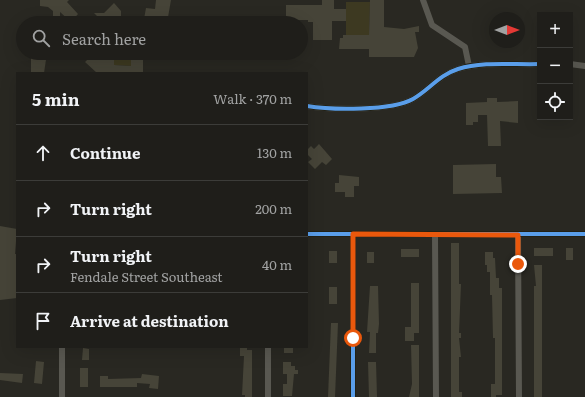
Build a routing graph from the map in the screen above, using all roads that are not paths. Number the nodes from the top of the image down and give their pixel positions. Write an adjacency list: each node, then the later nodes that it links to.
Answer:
1 (423, 0): 4 (street)
2 (537, 64): 4 (street)
3 (573, 64): 5 (street)
4 (469, 66): 6 (street)
5 (585, 66)
6 (308, 106)
7 (308, 234): 8 (street)
8 (353, 234): 10 (street); 16 (street)
9 (585, 234): 11 (street)
10 (435, 235): 11 (street); 17 (street)
11 (518, 235): 18 (street)
12 (62, 348): 14 (street)
13 (268, 348): 15 (street)
14 (62, 397)
15 (268, 397)
16 (354, 397)
17 (436, 397)
18 (518, 397)

